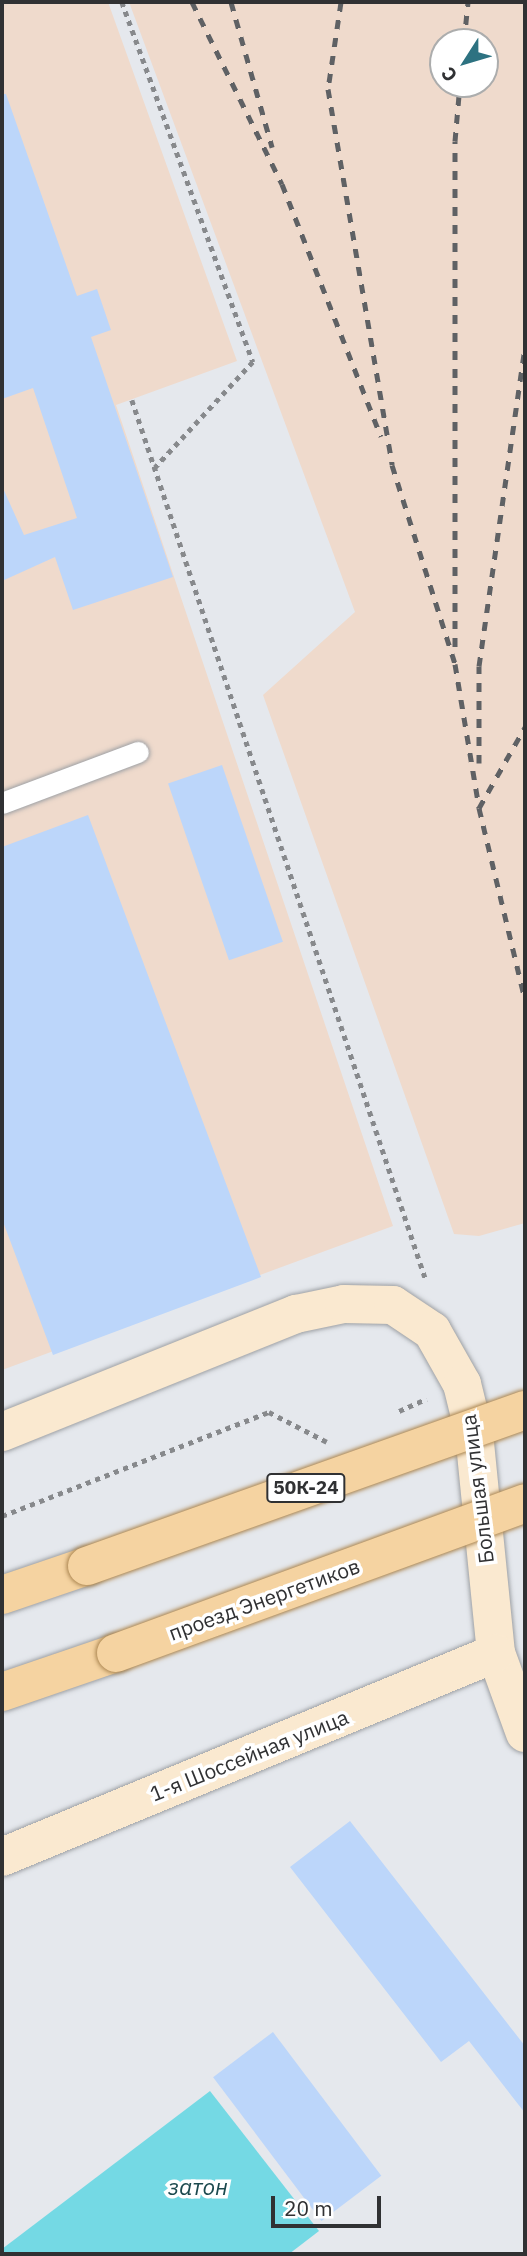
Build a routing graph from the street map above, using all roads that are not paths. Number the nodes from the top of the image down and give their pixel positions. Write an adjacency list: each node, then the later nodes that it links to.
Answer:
1 (138, 752): 2 (lane)
2 (2, 803)
3 (525, 1410): 6 (main road, 50К-24, bridge)
4 (2, 1432): 7 (main road, Большая улица)
5 (525, 1503): 8 (main road, проезд Энергетиков, bridge)
6 (2, 1595)
7 (496, 1653): 9 (main road, Большая улица); 10 (main road, 1-я Шоссейная улица)
8 (2, 1692)
9 (525, 1733)
10 (2, 1857)

